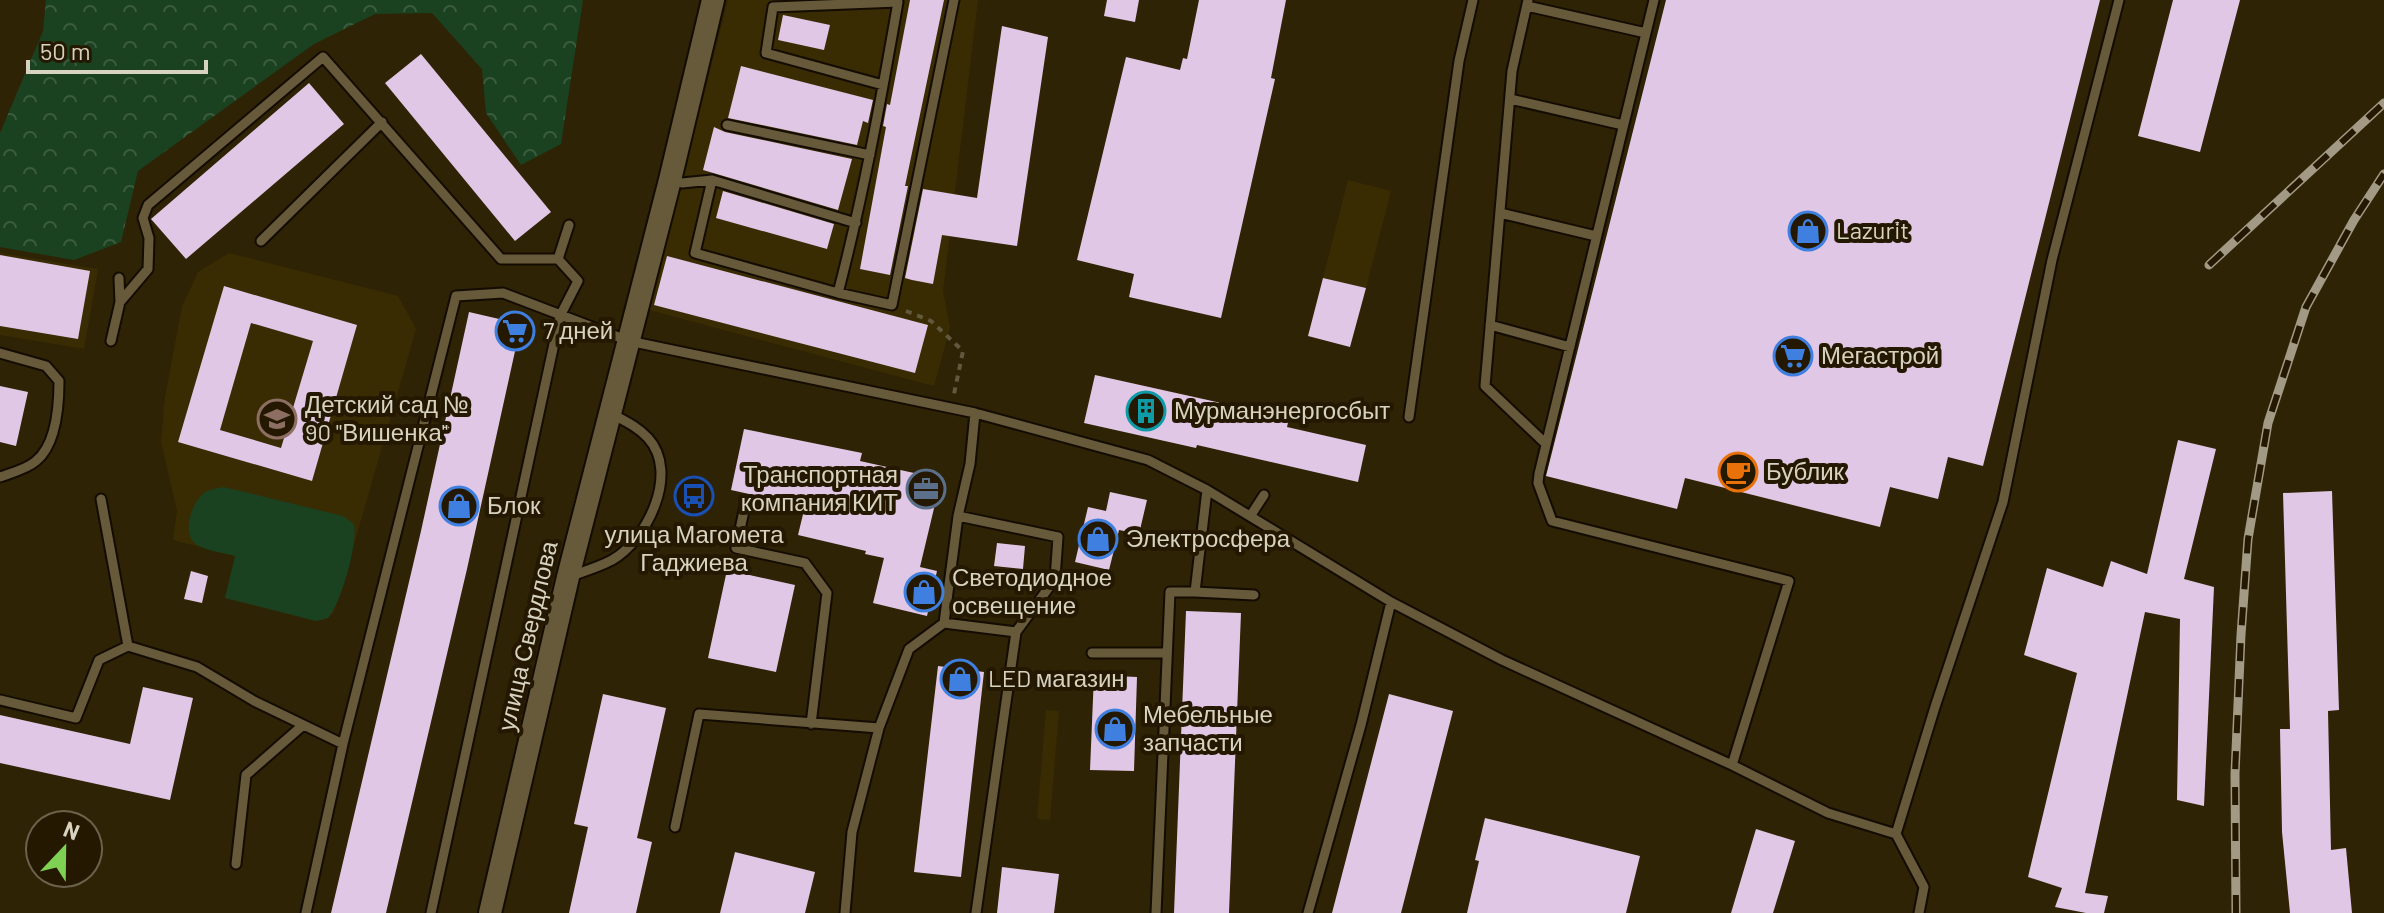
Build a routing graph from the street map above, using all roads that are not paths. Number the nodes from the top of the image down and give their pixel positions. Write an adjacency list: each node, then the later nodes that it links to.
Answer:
1 (713, 0): 14 (street, улица Свердлова)
2 (954, 0): 23 (lane)
3 (1473, 0): 33 (lane)
4 (1654, 0): 7 (lane)
5 (2119, 0): 58 (lane)
6 (1528, 3): 7 (lane); 9 (lane)
7 (1646, 33): 12 (lane)
8 (883, 85): 8 (lane); 13 (lane)
9 (1510, 99): 12 (lane); 16 (lane)
10 (382, 122): 20 (lane); 21 (lane); 24 (lane)
11 (727, 125): 13 (lane)
12 (1623, 125): 19 (lane)
13 (870, 155): 17 (lane)
14 (670, 180): 15 (lane); 28 (street, улица Свердлова)
15 (712, 180): 17 (lane); 23 (lane)
16 (1500, 213): 19 (lane); 26 (lane)
17 (856, 223): 23 (lane)
18 (569, 225): 21 (lane)
19 (1596, 236): 29 (lane)
20 (261, 241)
21 (558, 259): 25 (lane)
22 (119, 278): 24 (lane)
23 (838, 293)
24 (120, 302): 27 (lane)
25 (560, 316): 28 (lane); 55 (lane); 61 (lane)
26 (1490, 325): 29 (lane); 34 (lane)
27 (111, 341)
28 (629, 341): 31 (street, улица Свердлова); 32 (lane)
29 (1570, 347): 34 (lane)
30 (0, 353): 35 (lane)
31 (610, 413): 42 (street, улица Свердлова); 42 (lane)
32 (975, 413): 36 (lane); 41 (lane)
33 (1409, 417)
34 (1546, 444): 56 (lane)
35 (0, 477)
36 (1207, 490): 40 (lane); 43 (lane)
37 (1264, 495): 40 (lane)
38 (101, 499): 48 (lane)
39 (745, 506): 52 (lane)
40 (1251, 515): 45 (lane)
41 (958, 516): 46 (lane); 47 (lane)
42 (568, 577): 62 (street, улица Свердлова)
43 (1195, 592): 44 (lane); 50 (lane)
44 (1254, 595)
45 (1391, 602): 56 (lane); 66 (lane)
46 (944, 623): 47 (lane); 54 (lane)
47 (1016, 632): 64 (lane)
48 (128, 646): 51 (lane); 53 (lane)
49 (1092, 653): 50 (lane)
50 (1167, 653): 65 (lane)
51 (0, 700)
52 (811, 724): 54 (lane); 57 (lane)
53 (302, 726): 55 (lane); 59 (lane)
54 (879, 728): 63 (lane)
55 (343, 744): 60 (lane)
56 (1732, 765): 58 (lane)
57 (675, 827)
58 (1896, 834): 67 (lane)
59 (236, 864)
60 (306, 913)
61 (431, 913)
62 (490, 913)
63 (845, 913)
64 (976, 913)
65 (1156, 913)
66 (1308, 913)
67 (1919, 913)

